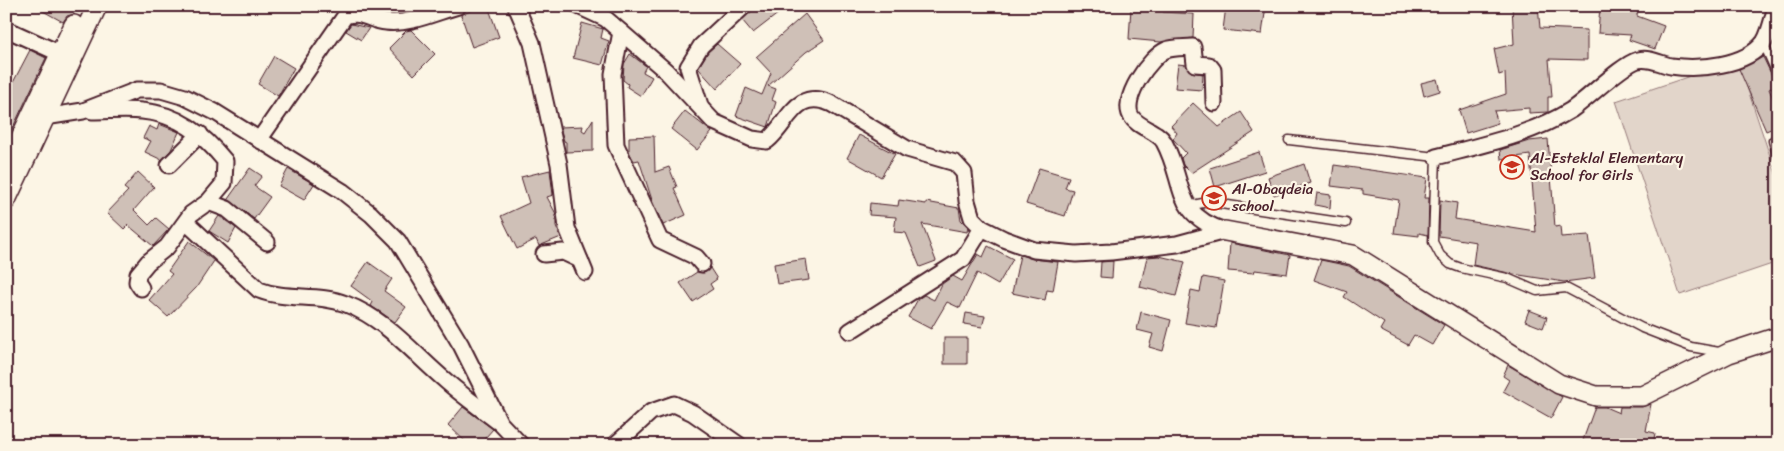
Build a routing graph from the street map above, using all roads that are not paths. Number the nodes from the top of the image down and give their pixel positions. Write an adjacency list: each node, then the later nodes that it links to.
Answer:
1 (83, 6): 12 (street)
2 (97, 6): 17 (street)
3 (458, 6): 20 (street)
4 (516, 6): 34 (street)
5 (578, 6): 8 (street)
6 (744, 6): 15 (street)
7 (1776, 6): 11 (street)
8 (597, 9): 10 (street)
9 (6, 29): 12 (street)
10 (621, 32): 15 (street); 35 (street)
11 (1764, 42): 13 (lane); 22 (street)
12 (60, 54): 24 (street)
13 (1778, 76)
14 (1214, 103): 28 (street)
15 (700, 108): 31 (street)
16 (83, 111): 17 (street); 18 (street); 20 (street)
17 (45, 117): 26 (street)
18 (200, 134): 25 (street); 27 (street)
19 (1778, 136): 23 (lane)
20 (259, 140): 40 (street)
21 (1289, 140): 22 (lane)
22 (1436, 156): 39 (lane)
23 (1778, 157)
24 (8, 162)
25 (169, 166)
26 (6, 200)
27 (208, 202): 29 (street); 33 (street)
28 (1188, 206): 30 (lane); 32 (street)
29 (186, 222): 36 (street); 40 (street)
30 (1346, 223)
31 (982, 228): 32 (street); 37 (street)
32 (1225, 231): 39 (street)
33 (267, 242)
34 (544, 254)
35 (702, 264)
36 (141, 288)
37 (850, 331)
38 (1778, 337): 39 (street)
39 (1729, 354)
40 (500, 423): 41 (street)
41 (521, 445)
42 (615, 445): 43 (street)
43 (739, 445)

